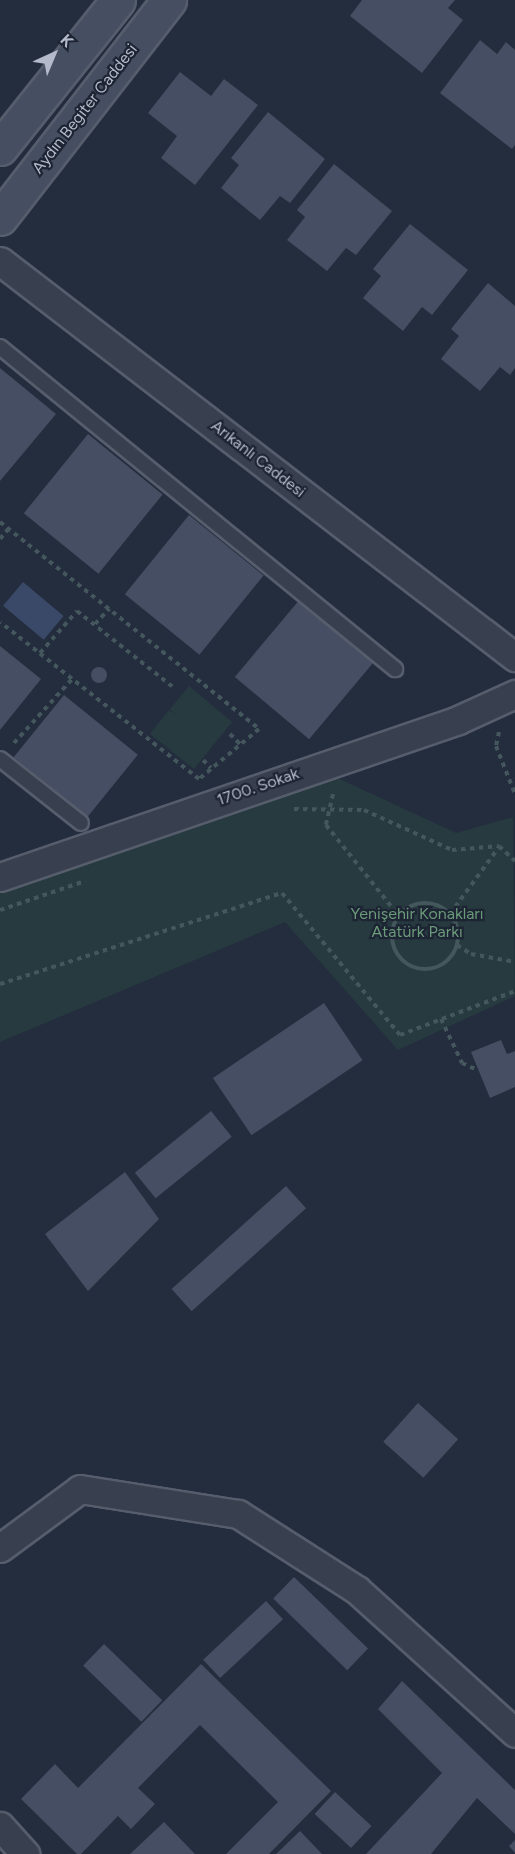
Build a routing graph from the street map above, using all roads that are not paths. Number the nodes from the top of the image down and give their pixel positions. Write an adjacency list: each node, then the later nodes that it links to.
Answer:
1 (118, 0): 3 (street)
2 (169, 0): 4 (street, Aydın Begiter Caddesi)
3 (0, 148)
4 (0, 218)
5 (0, 229): 6 (street)
6 (0, 238)
7 (0, 261): 9 (street, Arıkanlı Caddesi)
8 (0, 347): 10 (lane)
9 (515, 657)
10 (395, 669)
11 (510, 696): 14 (street, 1700. Sokak)
12 (4, 754): 13 (lane)
13 (81, 823)
14 (0, 877)
15 (0, 1548): 16 (street)
16 (515, 1733)
17 (0, 1826): 18 (street)
18 (25, 1854)

